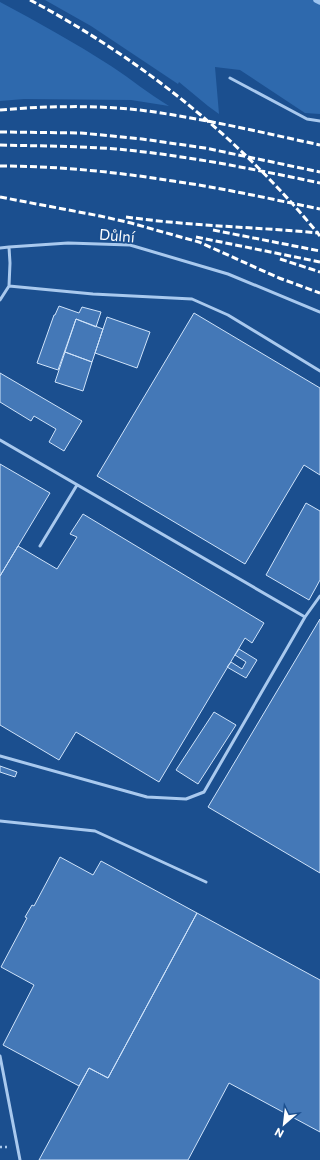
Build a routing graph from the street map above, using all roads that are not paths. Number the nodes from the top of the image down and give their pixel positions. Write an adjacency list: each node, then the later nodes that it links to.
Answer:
1 (230, 78): 2 (lane)
2 (320, 121)
3 (9, 246): 4 (lane, Důlní); 5 (lane); 7 (lane, Důlní)
4 (0, 248)
5 (9, 286): 6 (lane); 8 (lane)
6 (0, 300)
7 (320, 312)
8 (320, 371)
9 (0, 440): 10 (lane)
10 (77, 485): 11 (lane); 13 (lane)
11 (40, 546)
12 (320, 596): 13 (lane)
13 (305, 618): 14 (lane)
14 (0, 756)
15 (0, 822): 16 (lane)
16 (206, 882)
17 (0, 1056): 18 (lane)
18 (20, 1160)

